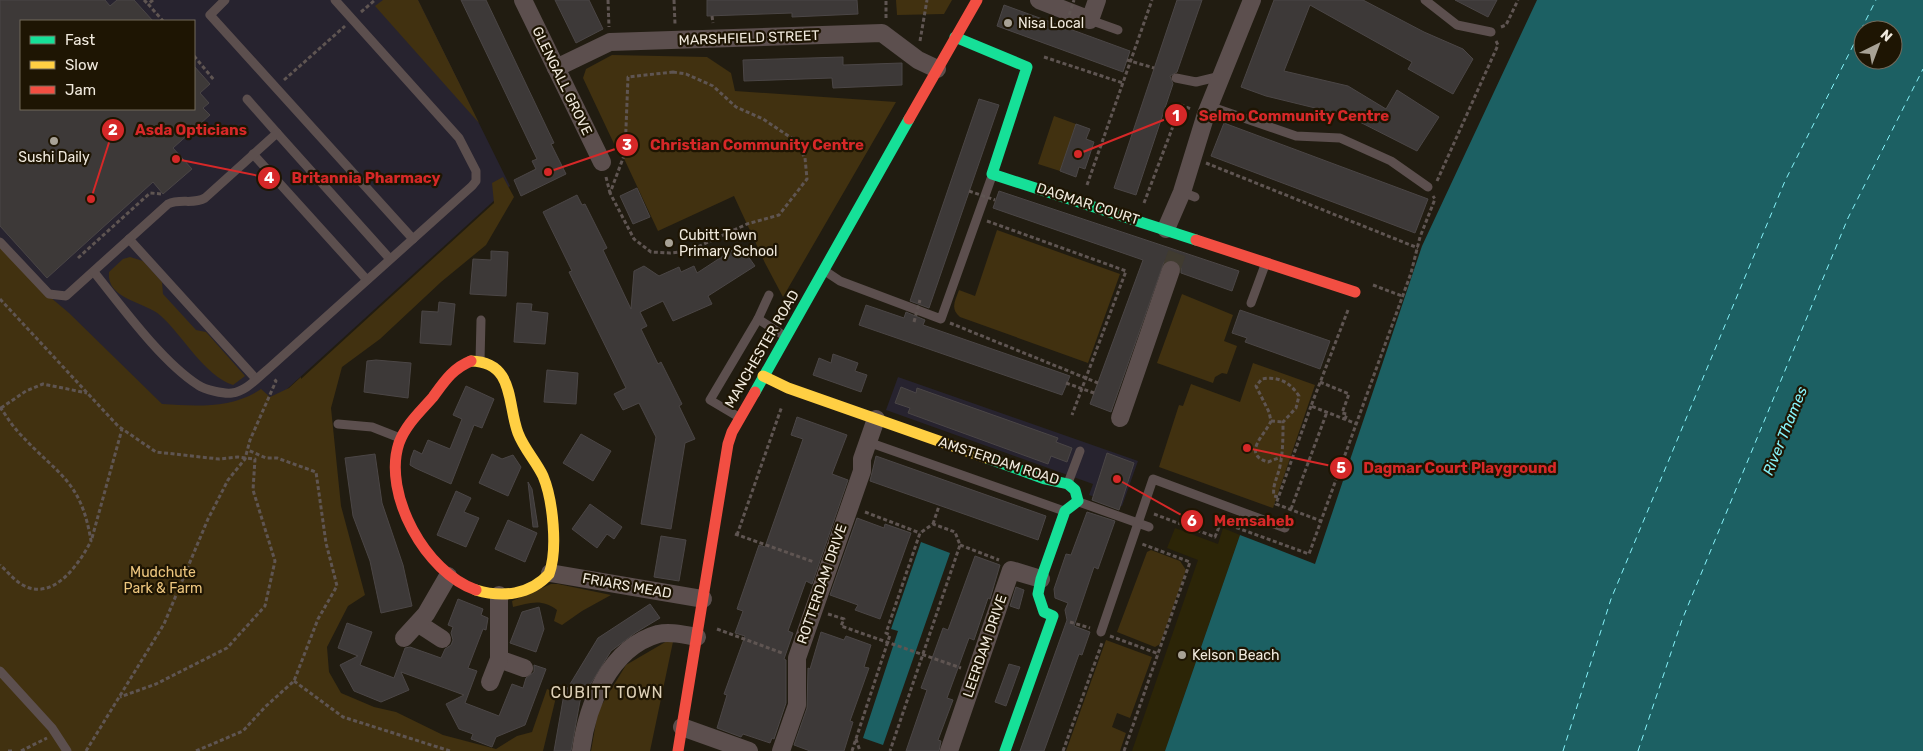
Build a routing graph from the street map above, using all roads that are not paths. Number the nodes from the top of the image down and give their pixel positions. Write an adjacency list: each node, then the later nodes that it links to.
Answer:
1 (225, 0): 26 (lane)
2 (335, 0): 26 (lane)
3 (523, 0): 13 (street, GLENGALL GROVE)
4 (977, 0): 12 (street, MANCHESTER ROAD)
5 (1039, 0): 9 (street)
6 (1098, 0): 9 (street)
7 (1252, 0): 15 (street)
8 (1424, 0): 11 (lane)
9 (1090, 20): 10 (lane)
10 (1118, 30)
11 (1491, 32)
12 (955, 37): 14 (street, MANCHESTER ROAD); 22 (street)
13 (556, 68): 14 (street, MARSHFIELD STREET); 21 (street, GLENGALL GROVE)
14 (937, 69): 31 (street, MANCHESTER ROAD)
15 (1222, 76): 16 (lane); 18 (street)
16 (1176, 78)
17 (247, 99): 19 (lane)
18 (1207, 110): 23 (lane); 24 (street)
19 (277, 133): 20 (lane); 28 (lane)
20 (253, 154): 25 (lane); 33 (lane)
21 (602, 162)
22 (992, 174): 24 (street, DAGMAR COURT); 31 (lane)
23 (1428, 187)
24 (1166, 229): 29 (street, DAGMAR COURT)
25 (129, 239): 32 (lane); 42 (lane)
26 (413, 239): 28 (lane)
27 (0, 242): 32 (lane)
28 (390, 259): 33 (lane)
29 (1266, 262): 34 (street, DAGMAR COURT); 36 (lane)
30 (1171, 270): 44 (street)
31 (824, 271): 39 (street, MANCHESTER ROAD)
32 (94, 272): 42 (lane)
33 (367, 280): 42 (lane)
34 (1355, 292)
35 (769, 295): 37 (lane)
36 (1251, 303)
37 (758, 319): 39 (lane); 43 (lane)
38 (481, 320): 40 (lane)
39 (786, 337): 41 (street, MANCHESTER ROAD)
40 (480, 361): 47 (street); 56 (street)
41 (763, 376): 43 (street, MANCHESTER ROAD); 45 (street, AMSTERDAM ROAD)
42 (256, 379)
43 (739, 418): 60 (street, MANCHESTER ROAD)
44 (1120, 418)
45 (876, 419): 48 (street, ROTTERDAM DRIVE); 50 (street, AMSTERDAM ROAD)
46 (338, 424): 47 (lane)
47 (401, 438): 57 (street)
48 (868, 442): 52 (lane); 75 (street, ROTTERDAM DRIVE)
49 (1080, 451): 50 (lane)
50 (1068, 484): 51 (street, AMSTERDAM ROAD)
51 (1078, 501): 52 (street); 53 (lane)
52 (1066, 511): 58 (street)
53 (1138, 523): 54 (lane); 55 (lane); 62 (lane)
54 (1149, 527)
55 (1285, 528)
56 (550, 572): 59 (street); 60 (street, FRIARS MEAD)
57 (448, 576): 59 (street); 61 (street)
58 (1041, 579): 76 (street, LEERDAM DRIVE); 77 (street)
59 (499, 594): 66 (street)
60 (703, 599): 63 (street, MANCHESTER ROAD)
61 (419, 624): 64 (street); 65 (street)
62 (1101, 632)
63 (697, 637): 70 (street, MANCHESTER ROAD); 72 (street)
64 (404, 638)
65 (442, 639)
66 (499, 659): 67 (street); 69 (street)
67 (524, 668)
68 (0, 671): 71 (lane)
69 (490, 682)
70 (682, 727): 73 (street, MANCHESTER ROAD); 74 (street)
71 (67, 751)
72 (581, 751)
73 (678, 751)
74 (749, 751)
75 (782, 751)
76 (949, 751)
77 (1005, 751)

